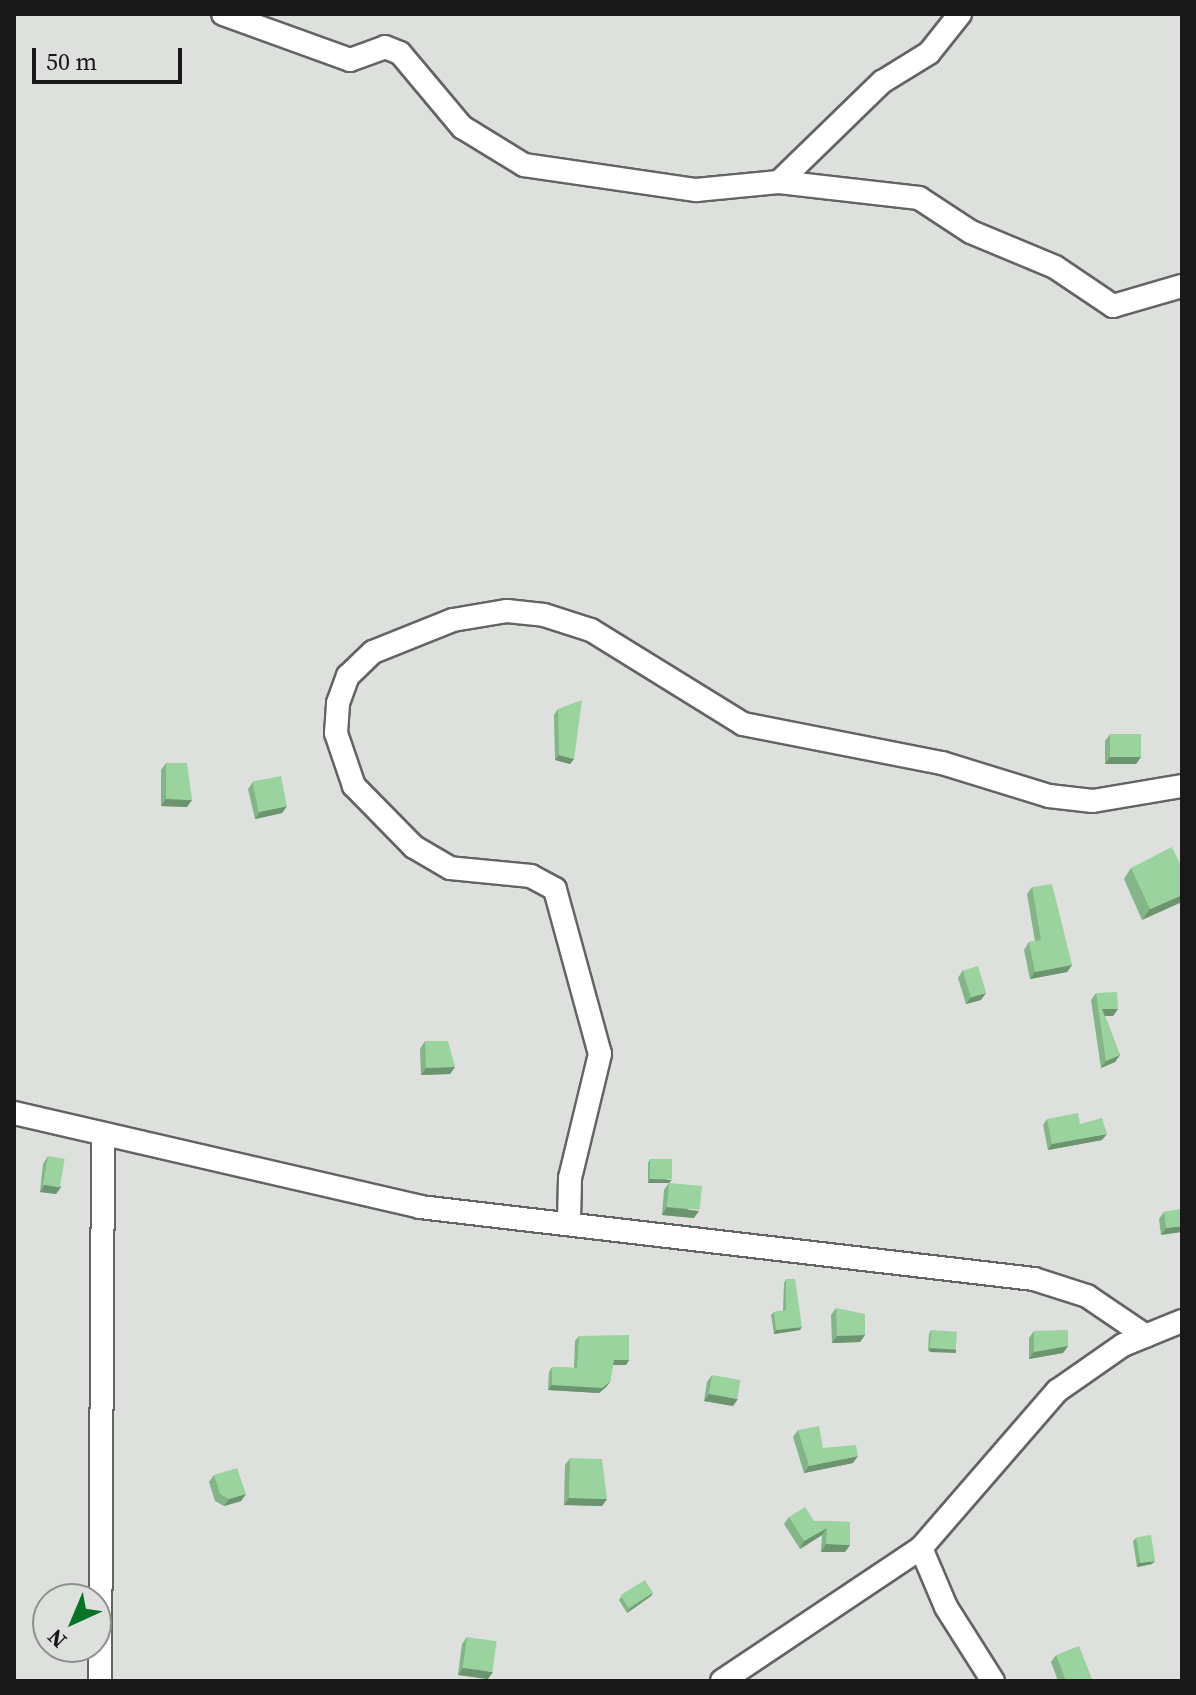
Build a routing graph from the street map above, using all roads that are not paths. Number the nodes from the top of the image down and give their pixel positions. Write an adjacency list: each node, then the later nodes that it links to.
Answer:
1 (223, 14): 3 (street)
2 (960, 14): 3 (street)
3 (779, 182): 4 (street)
4 (1182, 286)
5 (1182, 786): 8 (street)
6 (14, 1113): 7 (street)
7 (103, 1138): 8 (street); 12 (street)
8 (569, 1220): 10 (street)
9 (1182, 1321): 10 (street)
10 (1146, 1336): 11 (street)
11 (921, 1548): 13 (street); 14 (street)
12 (100, 1681)
13 (722, 1681)
14 (993, 1681)

